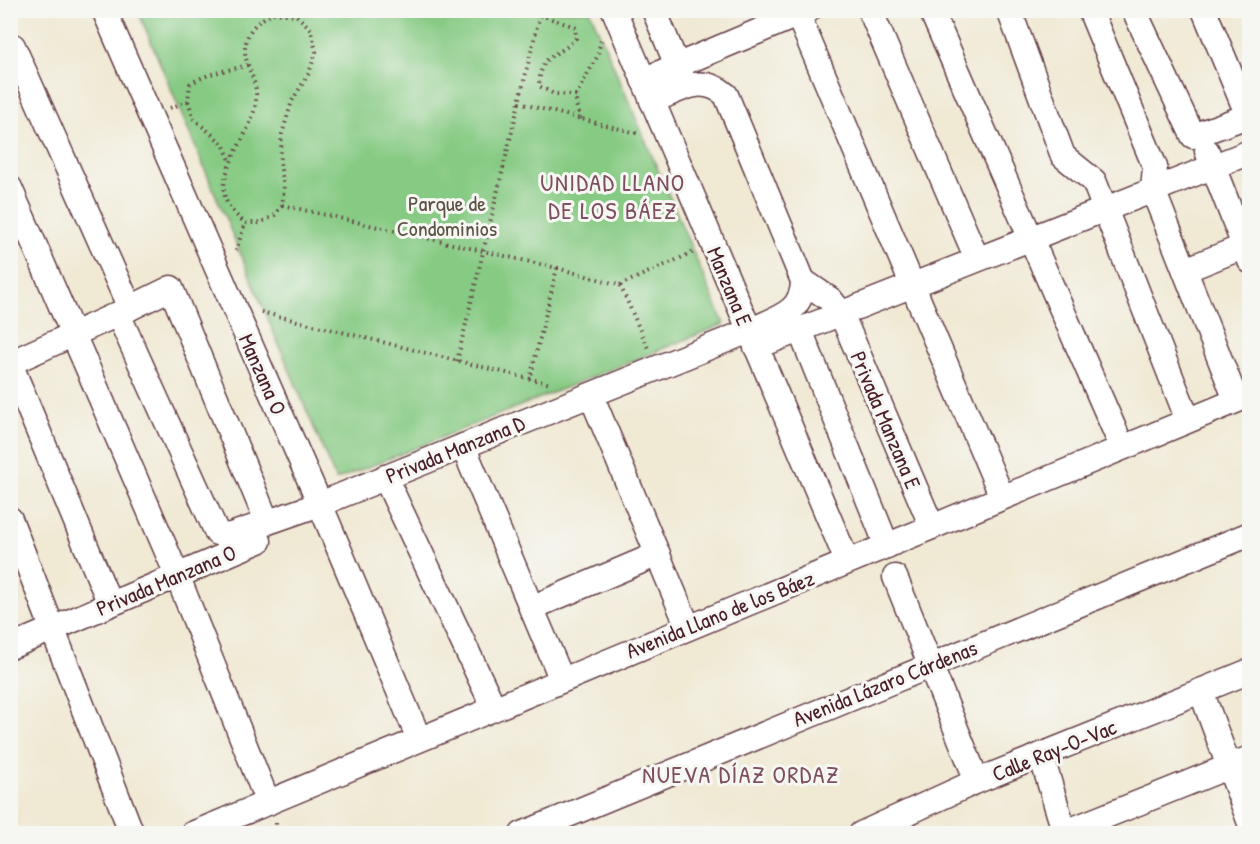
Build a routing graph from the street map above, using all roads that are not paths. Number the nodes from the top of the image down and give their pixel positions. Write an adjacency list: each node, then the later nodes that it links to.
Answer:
1 (104, 10): 40 (street, Manzana O)
2 (654, 10): 12 (street)
3 (870, 10): 23 (street)
4 (931, 10): 21 (street)
5 (1009, 10): 20 (street)
6 (1090, 10): 19 (street)
7 (1134, 10): 15 (street)
8 (1204, 10): 14 (street)
9 (801, 12): 12 (street); 26 (street)
10 (609, 20): 13 (street, Manzana E)
11 (11, 44): 27 (street)
12 (682, 77): 13 (street); 25 (street)
13 (648, 91): 31 (street, Manzana E)
14 (1249, 116): 15 (street)
15 (1200, 135): 17 (street)
16 (1250, 152): 17 (street)
17 (1213, 166): 19 (street); 22 (street)
18 (10, 188): 30 (street)
19 (1153, 190): 20 (street); 24 (street)
20 (1105, 209): 21 (street); 35 (street)
21 (1031, 238): 23 (street); 37 (street)
22 (1248, 250): 24 (street)
23 (977, 260): 26 (street)
24 (1185, 270): 34 (street)
25 (803, 281): 28 (street); 31 (street)
26 (912, 285): 28 (street); 39 (street)
27 (124, 311): 30 (street); 42 (street); 42 (street)
28 (841, 313): 29 (street); 43 (street, Privada Manzana E)
29 (800, 330): 31 (street); 45 (street)
30 (72, 335): 32 (street); 48 (street)
31 (752, 339): 33 (street, Privada Manzana D); 47 (street, Manzana E)
32 (10, 363): 50 (street)
33 (591, 394): 36 (street, Privada Manzana D); 46 (street)
34 (1243, 398): 35 (street, Avenida Llano de los Báez)
35 (1188, 420): 37 (street, Avenida Llano de los Báez)
36 (463, 446): 38 (street, Privada Manzana D); 51 (street)
37 (1122, 447): 39 (street, Avenida Llano de los Báez)
38 (385, 477): 40 (street, Privada Manzana D); 59 (street)
39 (1002, 497): 43 (street, Avenida Llano de los Báez)
40 (321, 509): 42 (street); 48 (street, Privada Manzana O); 60 (street, Manzana O)
41 (10, 519): 53 (street)
42 (267, 522)
43 (932, 527): 45 (street, Avenida Llano de los Báez)
44 (1250, 534): 55 (street, Avenida Lázaro Cárdenas)
45 (887, 546): 47 (street, Avenida Llano de los Báez)
46 (658, 554): 51 (street); 52 (street)
47 (847, 561): 52 (street, Avenida Llano de los Báez)
48 (177, 575): 50 (street, Privada Manzana O); 64 (street)
49 (895, 577): 55 (street)
50 (110, 604): 53 (street, Privada Manzana O)
51 (531, 608): 57 (street)
52 (688, 627): 57 (street, Avenida Llano de los Báez)
53 (53, 629): 54 (street, Privada Manzana O); 68 (street)
54 (10, 648)
55 (930, 664): 63 (street); 70 (street, Avenida Lázaro Cárdenas)
56 (1250, 671): 58 (street, Calle Ray-O-Vac)
57 (561, 680): 59 (street, Avenida Llano de los Báez)
58 (1202, 690): 61 (street, Calle Ray-O-Vac); 62 (street)
59 (494, 708): 60 (street, Avenida Llano de los Báez)
60 (419, 739): 64 (street, Avenida Llano de los Báez)
61 (1041, 755): 63 (street, Calle Ray-O-Vac); 67 (street)
62 (1239, 762): 65 (street); 67 (street)
63 (977, 781): 66 (street, Calle Ray-O-Vac)
64 (268, 803): 69 (street, Avenida Llano de los Báez)
65 (1250, 823)
66 (899, 826): 71 (street, Calle Ray-O-Vac)
67 (1064, 833)
68 (132, 834)
69 (192, 834)
70 (522, 834)
71 (861, 834)

